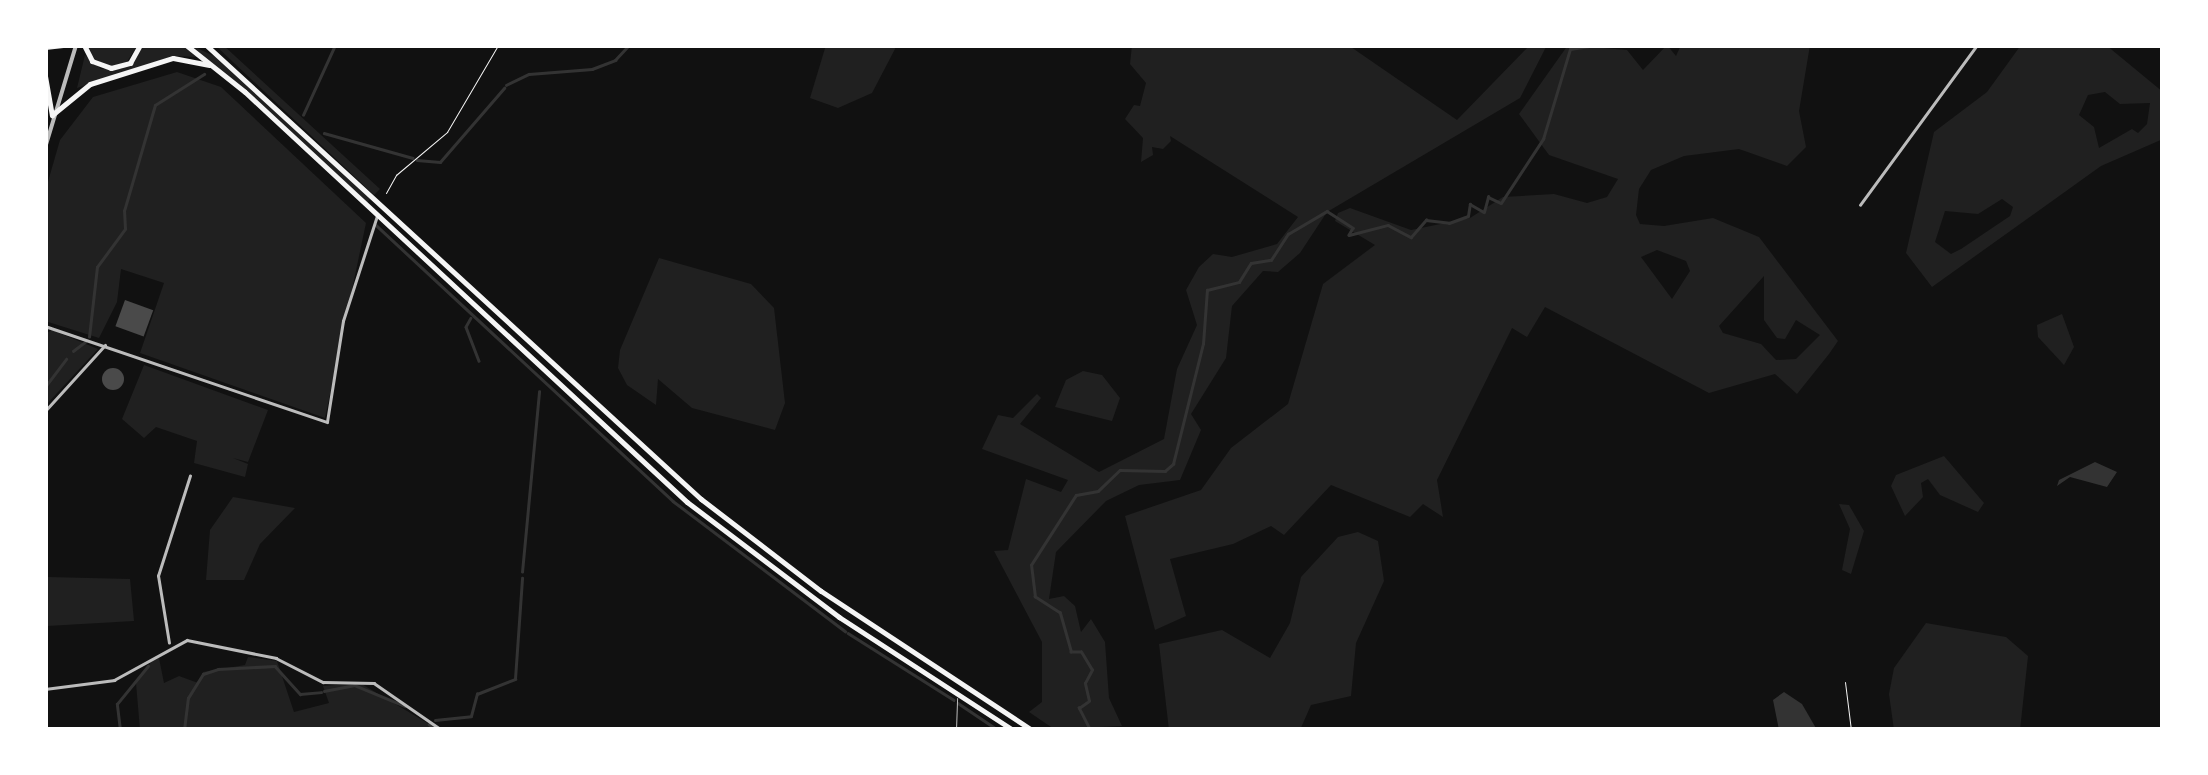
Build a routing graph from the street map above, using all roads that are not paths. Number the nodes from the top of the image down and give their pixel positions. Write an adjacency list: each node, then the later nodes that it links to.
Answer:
1 (63, 45): 8 (main road)
2 (76, 45): 11 (street)
3 (84, 45): 4 (main road)
4 (140, 45)
5 (186, 45): 10 (main road)
6 (209, 45): 20 (main road)
7 (1977, 45): 13 (street)
8 (45, 47)
9 (45, 76): 11 (main road)
10 (232, 80): 11 (main road); 14 (main road)
11 (52, 115): 12 (street)
12 (45, 148)
13 (1860, 205)
14 (378, 216): 16 (street); 22 (main road)
15 (45, 326): 16 (street)
16 (106, 344): 17 (street)
17 (45, 411)
18 (190, 476): 19 (street)
19 (170, 644): 21 (street); 23 (street)
20 (955, 678): 22 (lane); 26 (main road)
21 (45, 689)
22 (957, 694): 24 (lane); 25 (main road)
23 (442, 730)
24 (956, 730)
25 (1013, 730)
26 (1032, 730)

